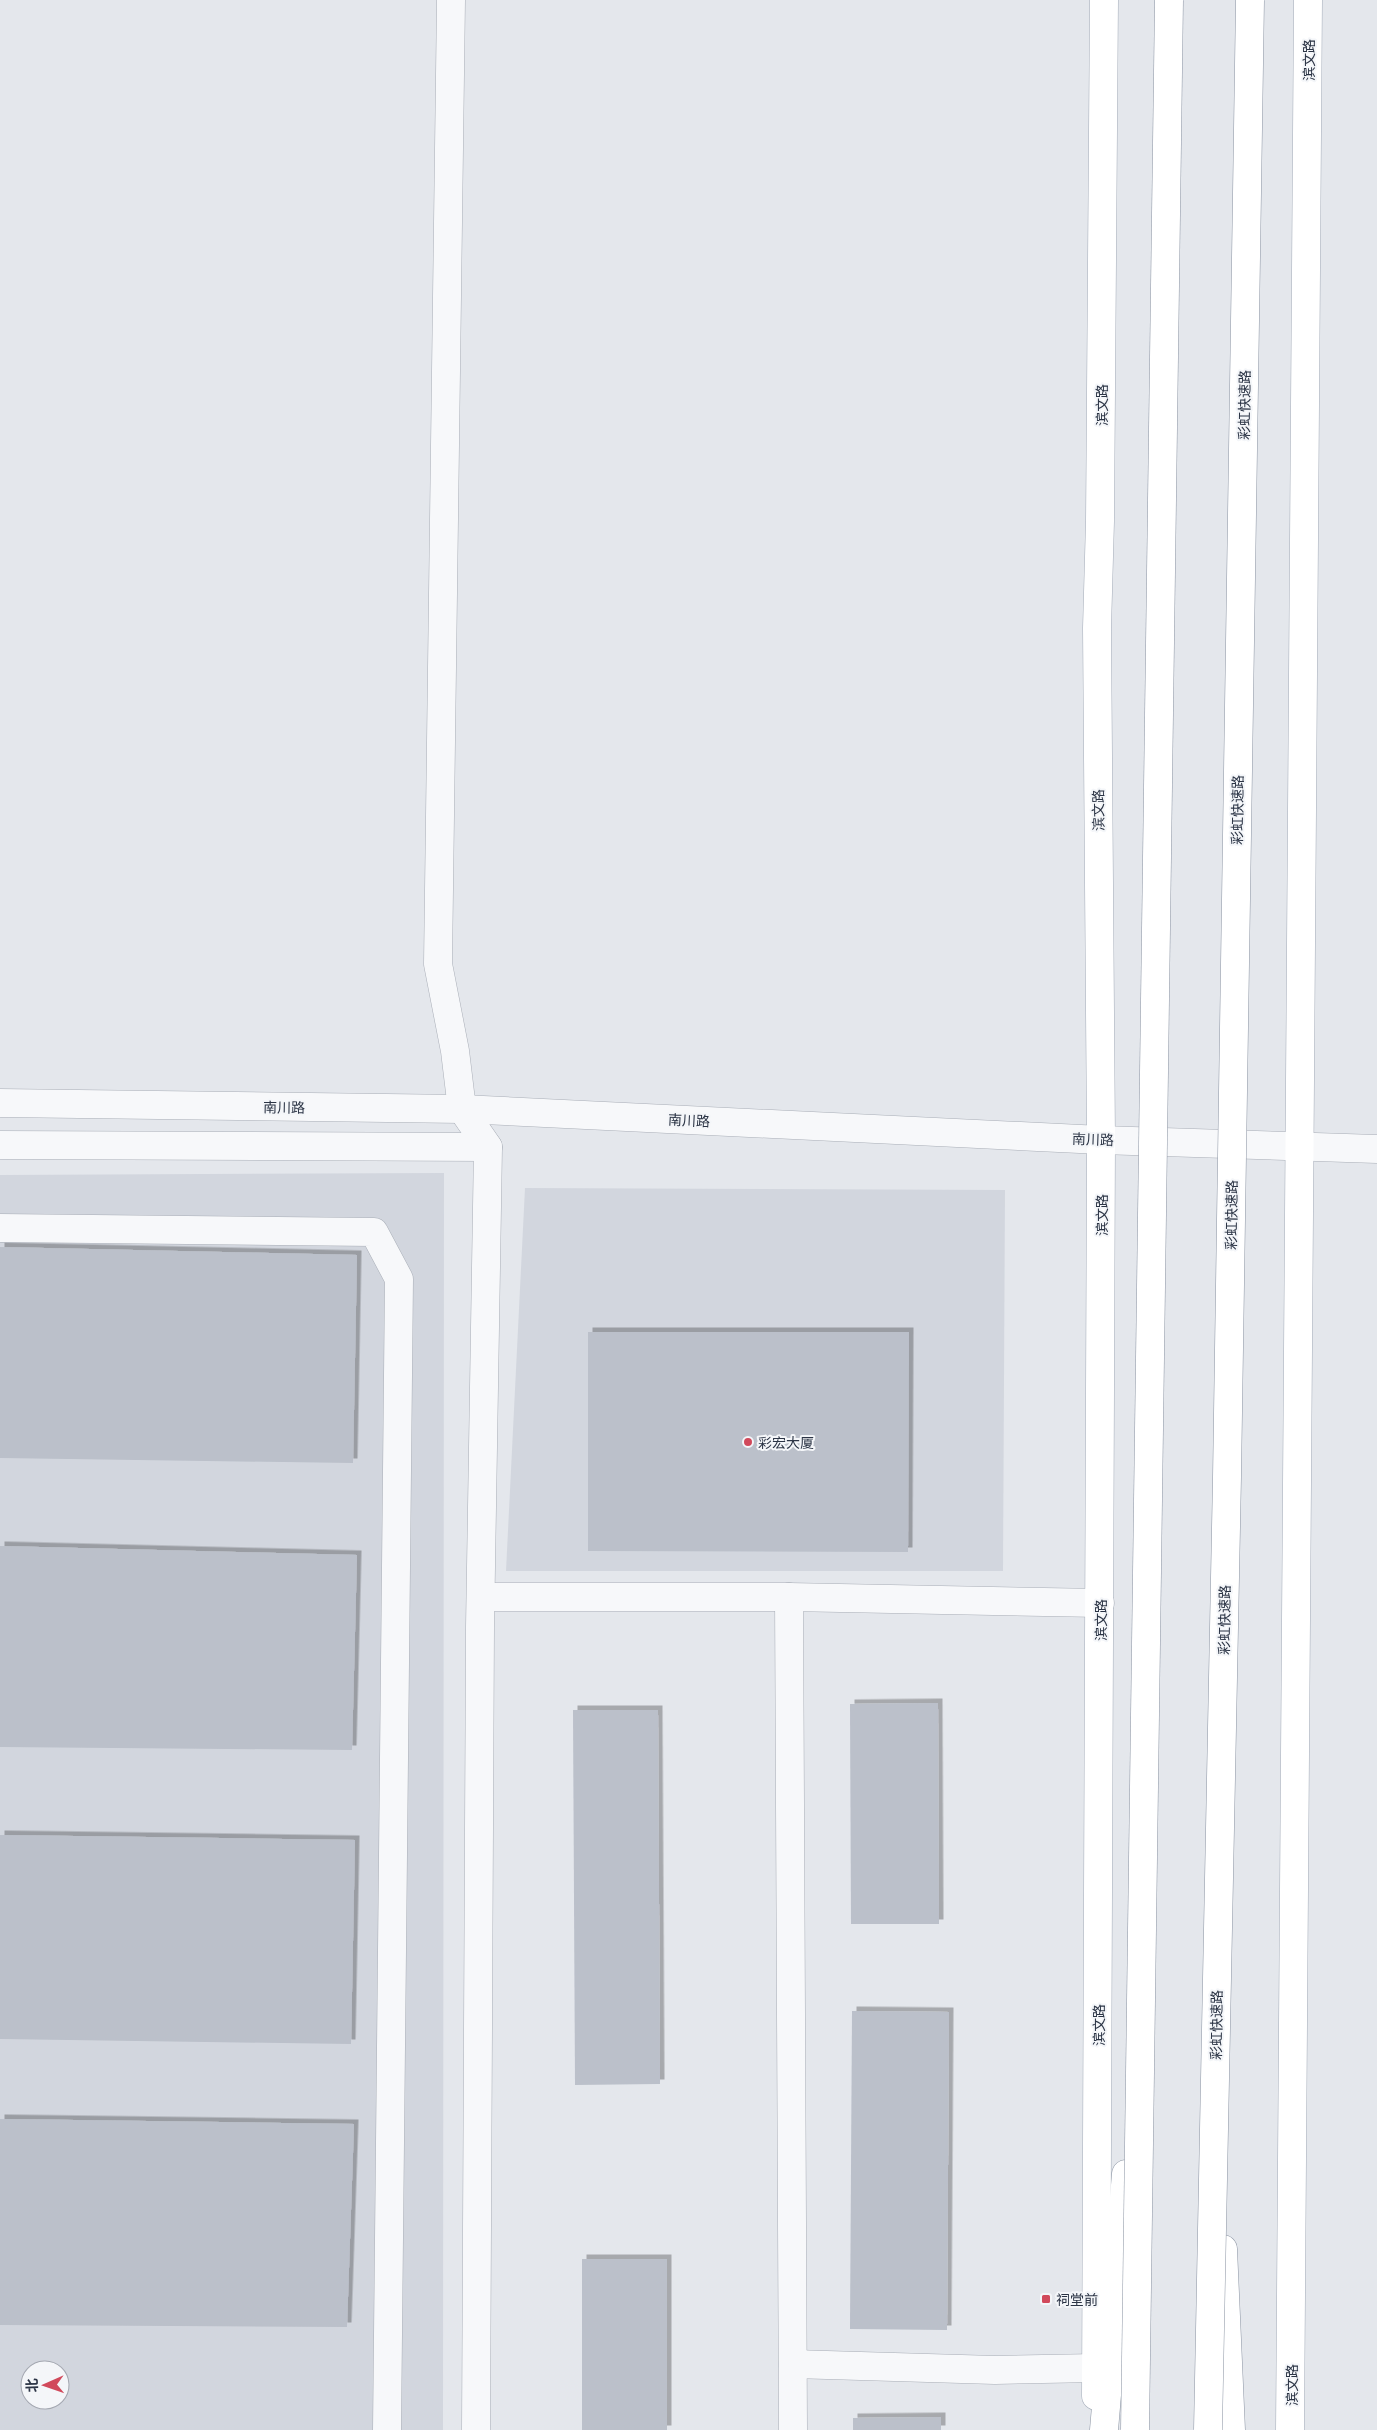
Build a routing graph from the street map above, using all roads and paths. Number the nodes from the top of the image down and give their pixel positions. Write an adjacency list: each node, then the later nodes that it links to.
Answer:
1 (451, 0): 7 (street)
2 (1104, 0): 8 (main road, 滨文路)
3 (1169, 0): 17 (main road, bridge)
4 (1250, 0): 18 (main road, 彩虹快速路, bridge)
5 (1308, 0): 10 (main road, 滨文路)
6 (0, 1104): 7 (street, 南川路)
7 (462, 1109): 8 (street, 南川路); 11 (street)
8 (1101, 1140): 10 (street, 南川路); 16 (main road, 滨文路)
9 (0, 1145): 11 (street)
10 (1301, 1145): 12 (street, 南川路); 29 (main road, 滨文路)
11 (488, 1147): 15 (street)
12 (1377, 1149)
13 (0, 1228): 21 (street)
14 (789, 1596): 15 (street); 16 (street); 19 (street)
15 (481, 1597): 22 (street)
16 (1100, 1603): 20 (main road, 滨文路)
17 (1137, 2045): 25 (main road, bridge); 26 (main road, bridge)
18 (1215, 2063): 27 (main road, 彩虹快速路, bridge); 28 (main road, bridge)
19 (793, 2364): 20 (street); 23 (street)
20 (1096, 2368): 24 (main road, 滨文路)
21 (387, 2430)
22 (476, 2430)
23 (793, 2430)
24 (1096, 2430)
25 (1104, 2430)
26 (1134, 2430)
27 (1208, 2430)
28 (1231, 2430)
29 (1290, 2430)

